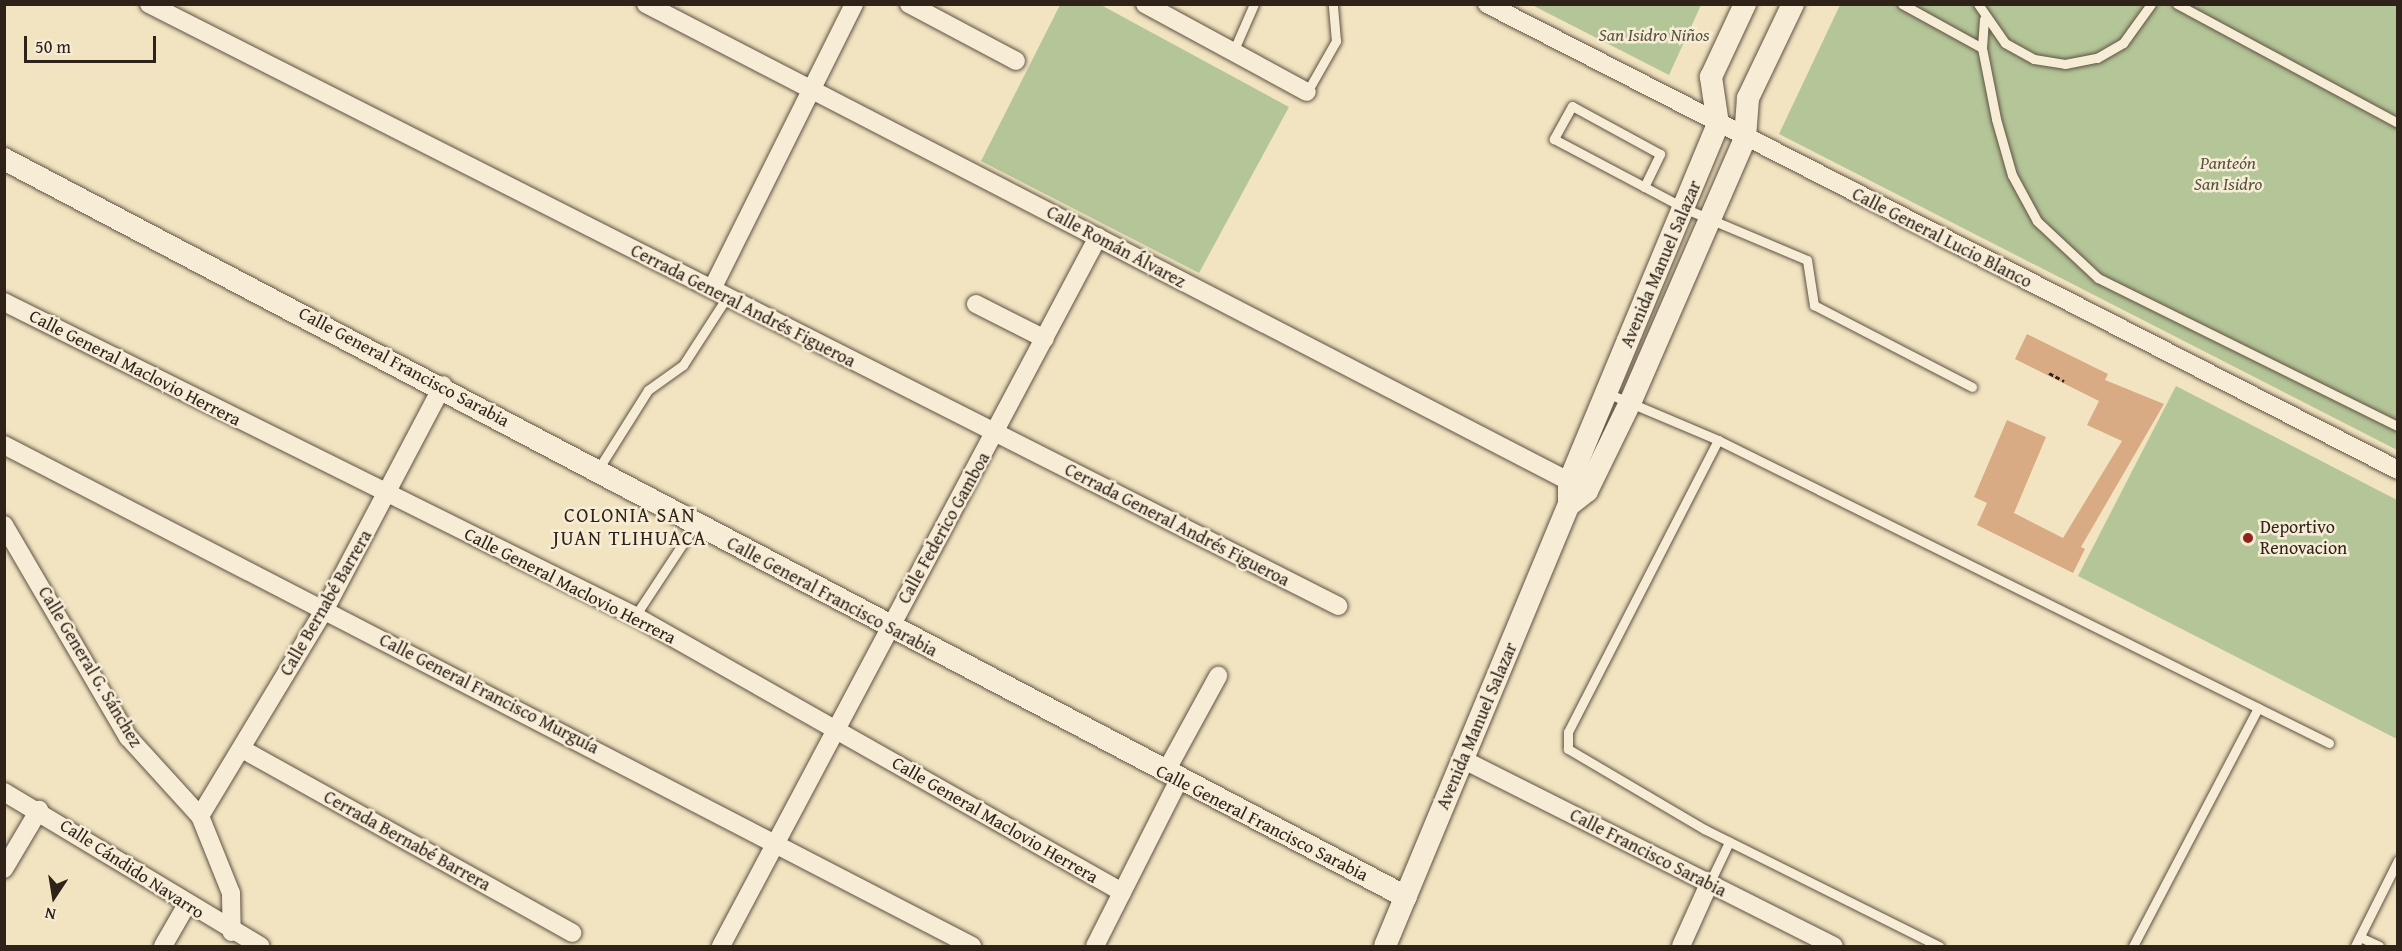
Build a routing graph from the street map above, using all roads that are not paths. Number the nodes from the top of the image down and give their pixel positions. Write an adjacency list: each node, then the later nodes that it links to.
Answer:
1 (149, 4): 30 (street, Cerrada General Andrés Figueroa)
2 (645, 4): 19 (street, Calle Román Álvarez)
3 (854, 4): 19 (street)
4 (909, 4): 18 (street)
5 (1254, 4): 17 (lane)
6 (1333, 4): 20 (lane)
7 (1487, 4): 22 (street, Calle General Lucio Blanco)
8 (1745, 4): 22 (street)
9 (1793, 4): 23 (street, Avenida Manuel Salazar)
10 (1902, 4): 16 (lane)
11 (1978, 4): 15 (lane)
12 (2151, 4): 15 (lane)
13 (2177, 4): 21 (lane)
14 (1151, 6): 17 (street)
15 (1984, 19): 16 (lane)
16 (1982, 48): 39 (lane)
17 (1233, 52): 20 (street)
18 (1016, 61)
19 (811, 86): 28 (street, Calle Román Álvarez); 30 (street)
20 (1307, 92)
21 (2397, 123)
22 (1718, 124): 23 (street, Calle General Lucio Blanco); 26 (street, Avenida Manuel Salazar)
23 (1745, 138): 27 (street, Avenida Manuel Salazar); 43 (street, Calle General Lucio Blanco)
24 (4, 159): 35 (street, Calle General Francisco Sarabia)
25 (1644, 187): 25 (lane); 26 (lane)
26 (1686, 209): 27 (lane); 29 (street, Avenida Manuel Salazar)
27 (1710, 219): 31 (street, Avenida Manuel Salazar); 36 (lane)
28 (1098, 237): 34 (street, Calle Federico Gamboa); 45 (street, Calle Román Álvarez)
29 (1654, 286): 31 (street); 37 (street, Avenida Manuel Salazar)
30 (720, 293): 40 (street, Cerrada General Andrés Figueroa); 44 (lane)
31 (1677, 295): 38 (street, Avenida Manuel Salazar)
32 (4, 302): 46 (street, Calle General Maclovio Herrera)
33 (976, 304): 34 (street)
34 (1045, 339): 40 (street, Calle Federico Gamboa)
35 (443, 385): 44 (street, Calle General Francisco Sarabia); 46 (street, Calle Bernabé Barrera)
36 (1972, 387)
37 (1607, 393): 38 (lane); 45 (street, Avenida Manuel Salazar)
38 (1630, 403): 41 (lane); 45 (street, Avenida Manuel Salazar)
39 (2397, 426)
40 (995, 434): 49 (street, Cerrada General Andrés Figueroa); 52 (street, Calle Federico Gamboa)
41 (1718, 440): 54 (lane); 63 (lane)
42 (4, 445): 50 (street, Calle General Francisco Murguía)
43 (2397, 470)
44 (597, 471): 48 (street, Calle General Francisco Sarabia)
45 (1578, 486): 58 (street, Avenida Manuel Salazar)
46 (388, 494): 50 (street, Calle Bernabé Barrera); 51 (street, Calle General Maclovio Herrera)
47 (4, 525): 62 (street, Calle General G. Sánchez)
48 (695, 525): 51 (lane); 52 (street, Calle General Francisco Sarabia)
49 (1338, 606)
50 (325, 609): 57 (street, Calle Bernabé Barrera); 64 (street, Calle General Francisco Murguía)
51 (635, 616): 55 (street, Calle General Maclovio Herrera)
52 (890, 627): 55 (street, Calle Federico Gamboa); 59 (street, Calle General Francisco Sarabia)
53 (1218, 676): 59 (street)
54 (2258, 708): 56 (lane); 84 (lane)
55 (836, 730): 64 (street, Calle Federico Gamboa); 68 (street, Calle General Maclovio Herrera)
56 (2329, 743)
57 (242, 749): 62 (street, Calle Bernabé Barrera); 72 (street, Cerrada Bernabé Barrera)
58 (1462, 759): 67 (street, Calle Francisco Sarabia); 69 (street, Avenida Manuel Salazar)
59 (1172, 776): 68 (street); 69 (street, Calle General Francisco Sarabia)
60 (7, 798): 61 (street, Calle Cándido Navarro)
61 (39, 810): 66 (street); 70 (street, Calle Cándido Navarro)
62 (200, 816): 71 (street, Calle General G. Sánchez)
63 (1729, 842): 67 (lane); 83 (lane)
64 (777, 843): 77 (street, Calle Federico Gamboa); 78 (street, Calle General Francisco Murguía)
65 (2396, 866): 73 (lane)
66 (4, 869)
67 (1709, 884): 74 (street, Calle Francisco Sarabia); 81 (street)
68 (1122, 892): 79 (street)
69 (1406, 897): 80 (street, Avenida Manuel Salazar)
70 (186, 906): 71 (street, Calle Cándido Navarro); 75 (street)
71 (232, 932): 76 (street, Calle Cándido Navarro)
72 (572, 933)
73 (2360, 937): 85 (lane); 86 (lane)
74 (1810, 941): 82 (street, Calle Francisco Sarabia)
75 (163, 946)
76 (260, 946)
77 (721, 946)
78 (972, 946)
79 (1095, 946)
80 (1385, 946)
81 (1681, 946)
82 (1834, 946)
83 (1939, 946)
84 (2133, 946)
85 (2355, 946)
86 (2379, 946)

